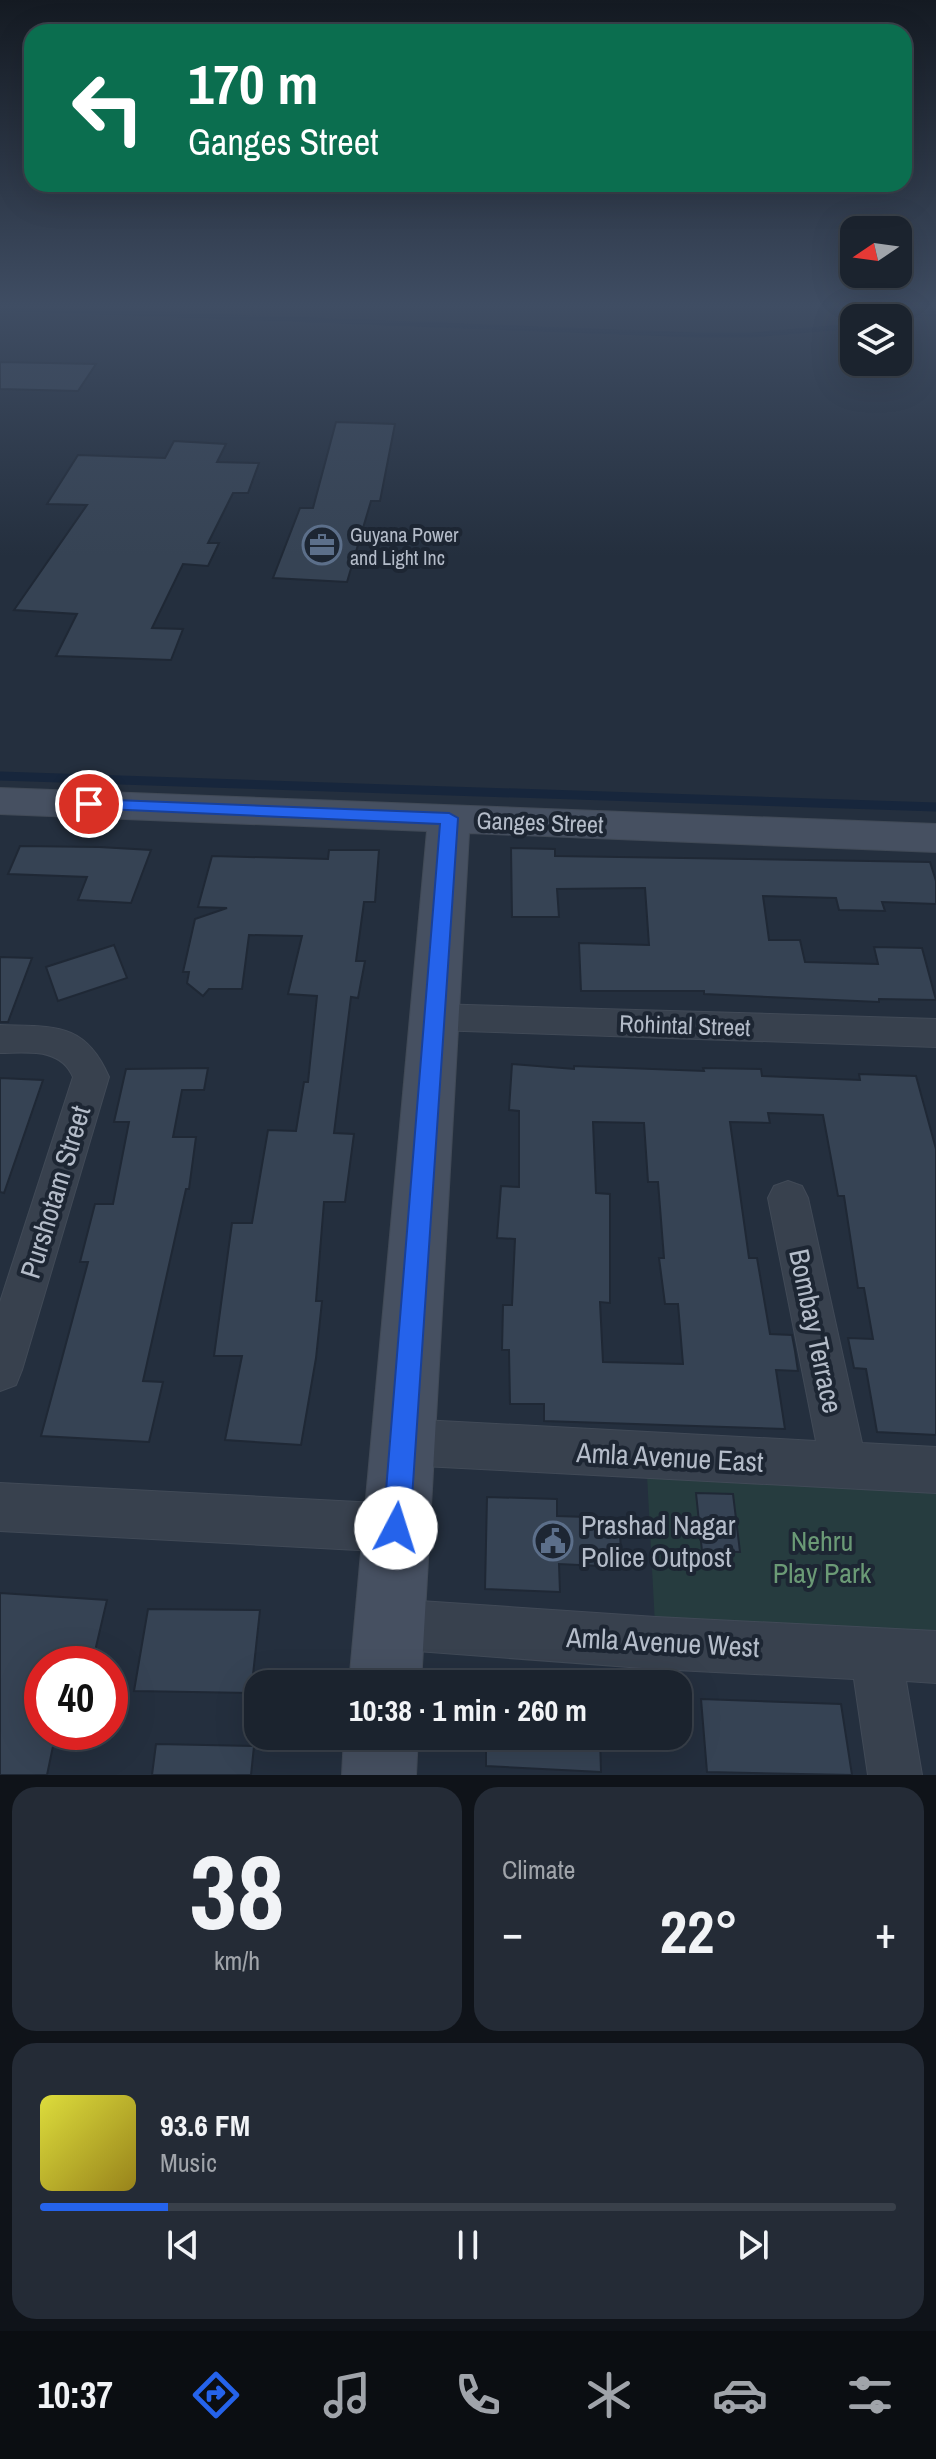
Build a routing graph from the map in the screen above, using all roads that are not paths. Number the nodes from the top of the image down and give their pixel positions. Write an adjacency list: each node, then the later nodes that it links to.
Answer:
1 (0, 801): 2 (street, Ganges Street)
2 (449, 818): 3 (street, Ganges Street); 4 (street)
3 (936, 838)
4 (434, 1017): 5 (street, Rohintal Street); 10 (street)
5 (936, 1033)
6 (0, 1039): 8 (street, Purshotam Street)
7 (788, 1198): 11 (street, Bombay Terrace)
8 (6, 1329): 9 (street, Purshotam Street)
9 (0, 1370)
10 (403, 1442): 11 (street, Amla Avenue East); 14 (street)
11 (844, 1465): 12 (street, Amla Avenue East)
12 (936, 1470)
13 (0, 1507): 14 (street)
14 (396, 1528): 15 (street)
15 (390, 1624): 16 (street, Amla Avenue West); 18 (street)
16 (876, 1653): 17 (street, Amla Avenue West); 21 (street)
17 (936, 1657)
18 (386, 1670)
19 (380, 1750): 20 (street)
20 (379, 1775)
21 (895, 1775)

